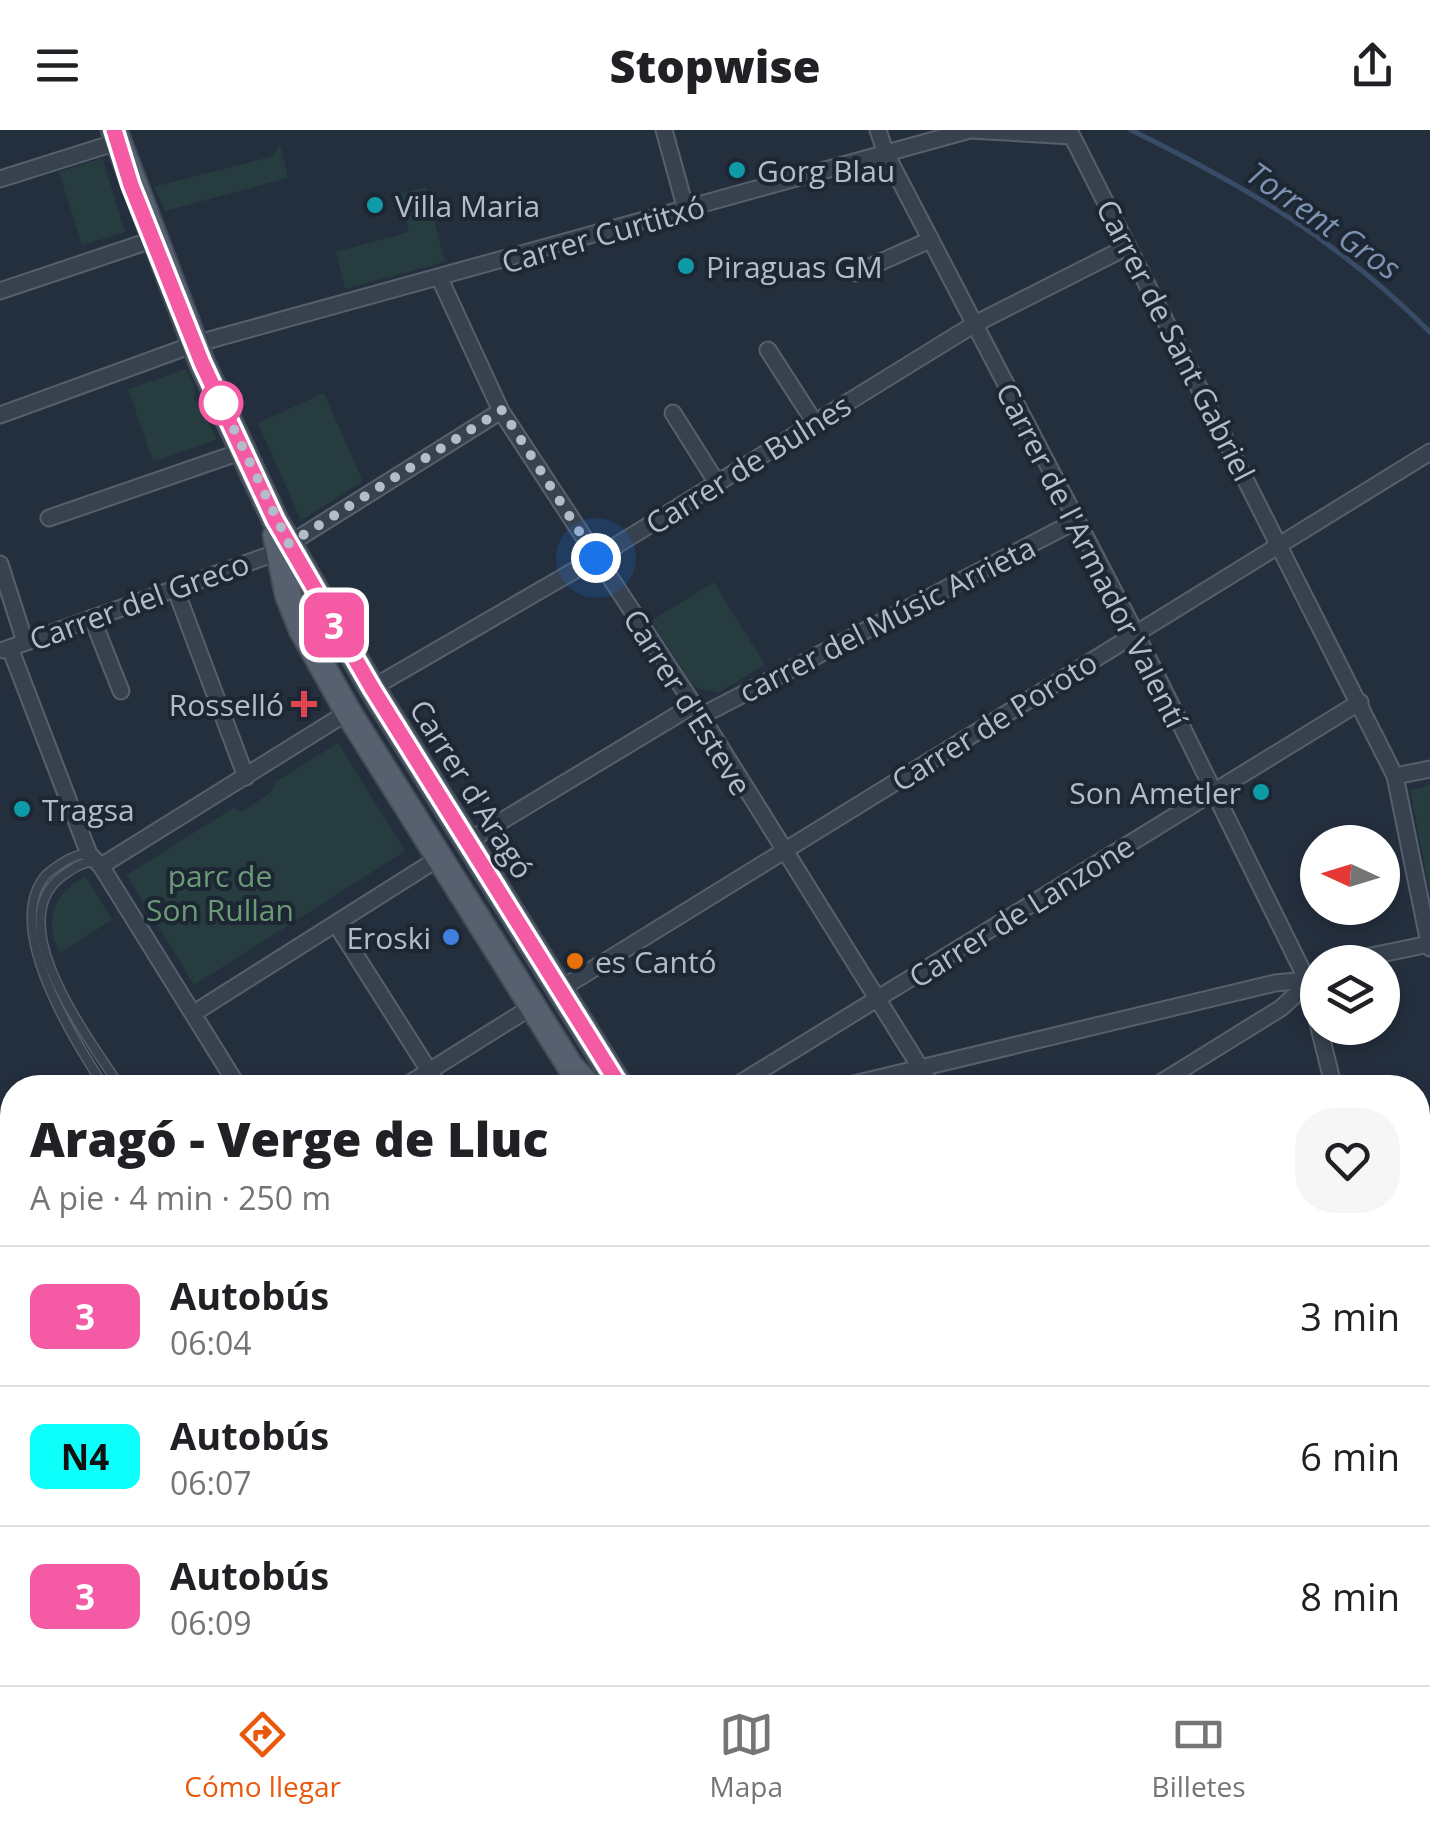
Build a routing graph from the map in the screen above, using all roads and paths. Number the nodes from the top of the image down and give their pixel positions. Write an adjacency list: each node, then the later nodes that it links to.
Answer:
1 (664, 130): 7 (street)
2 (878, 130): 5 (street, Carrer de l'Armador Valentí)
3 (115, 136): 6 (street); 8 (main road, Carrer d'Aragó)
4 (1072, 136): 5 (street, Carrer Curtitxó); 10 (street, Carrer de Sant Gabriel)
5 (886, 154): 7 (street, Carrer Curtitxó); 9 (street, Carrer de l'Armador Valentí)
6 (0, 179)
7 (686, 210): 12 (street, Carrer Curtitxó)
8 (152, 240): 13 (street); 15 (main road, Carrer d'Aragó)
9 (930, 240): 11 (street); 14 (street, Carrer de l'Armador Valentí)
10 (1127, 247): 14 (street, Carrer de Bulnes); 26 (street, Carrer de Sant Gabriel)
11 (856, 273)
12 (440, 279): 15 (street, Carrer Curtitxó); 17 (street, Carrer d'Esteve)
13 (0, 291)
14 (973, 325): 20 (street, Carrer de Bulnes); 25 (street, Carrer de l'Armador Valentí)
15 (195, 344): 19 (street, Carrer Curtitxó); 21 (main road, Carrer d'Aragó)
16 (768, 350): 20 (street)
17 (502, 410): 27 (street, Carrer del Greco); 28 (street, Carrer d'Esteve)
18 (672, 413): 23 (street)
19 (0, 415)
20 (815, 422): 23 (street, Carrer de Bulnes)
21 (242, 450): 24 (street); 27 (main road, Carrer d'Aragó)
22 (1430, 452): 26 (street, Carrer de Poroto)
23 (717, 483): 28 (street, Carrer de Bulnes)
24 (49, 518)
25 (1074, 522): 32 (street, Carrer de l'Armador Valentí); 37 (street, carrer del Músic Arrieta)
26 (1280, 544): 32 (street, Carrer de Poroto); 36 (street, Carrer de Sant Gabriel)
27 (283, 548): 30 (street, Carrer del Greco); 34 (main road, Carrer d'Aragó); 38 (main road, Carrer d'Aragó)
28 (596, 558): 34 (street, Carrer de Bulnes); 37 (street, Carrer d'Esteve)
29 (0, 564): 33 (street)
30 (174, 588): 31 (street, Carrer del Greco); 41 (street)
31 (92, 618): 33 (street, Carrer del Greco); 35 (street)
32 (1135, 632): 42 (street, Carrer de l'Armador Valentí); 44 (street, Carrer de Poroto)
33 (12, 647): 46 (street)
34 (372, 688): 38 (main road); 43 (main road, Carrer d'Aragó)
35 (121, 690)
36 (1360, 702): 40 (street, Carrer de Sant Gabriel); 42 (street, Carrer de Lanzone)
37 (696, 711): 43 (street, carrer del Músic Arrieta); 44 (street, Carrer d'Esteve)
38 (353, 719): 41 (street); 45 (main road, Carrer d'Aragó)
39 (1430, 768): 40 (street)
40 (1395, 776): 48 (street, Carrer de Sant Gabriel)
41 (246, 777): 46 (street)
42 (1213, 793): 50 (street, Carrer de l'Armador Valentí); 54 (street, Carrer de Lanzone)
43 (467, 842): 45 (street); 53 (main road, Carrer d'Aragó)
44 (783, 854): 53 (street, Carrer de Poroto); 54 (street, Carrer d'Esteve)
45 (440, 858): 47 (street); 55 (main road, Carrer d'Aragó)
46 (95, 861): 56 (street); 60 (lane); 61 (lane)
47 (336, 924): 56 (street); 59 (street)
48 (1430, 946): 49 (street)
49 (1400, 951)
50 (1300, 955)
51 (1300, 979): 58 (street)
52 (1300, 989): 70 (street)
53 (558, 990): 55 (main road); 66 (main road, Carrer d'Aragó)
54 (876, 1001): 58 (street, Carrer d'Esteve); 67 (street, Carrer de Lanzone)
55 (534, 1006): 59 (street); 65 (main road, Carrer d'Aragó)
56 (194, 1013): 62 (street)
57 (1323, 1045): 71 (street, Carrer de l'Armador Valentí)
58 (920, 1066): 68 (street); 69 (street, Carrer d'Esteve)
59 (429, 1070): 63 (street); 64 (street)
60 (96, 1075)
61 (114, 1075)
62 (230, 1075)
63 (422, 1075)
64 (432, 1075)
65 (578, 1075)
66 (612, 1075)
67 (754, 1075)
68 (886, 1075)
69 (925, 1075)
70 (1173, 1075)
71 (1331, 1075)

